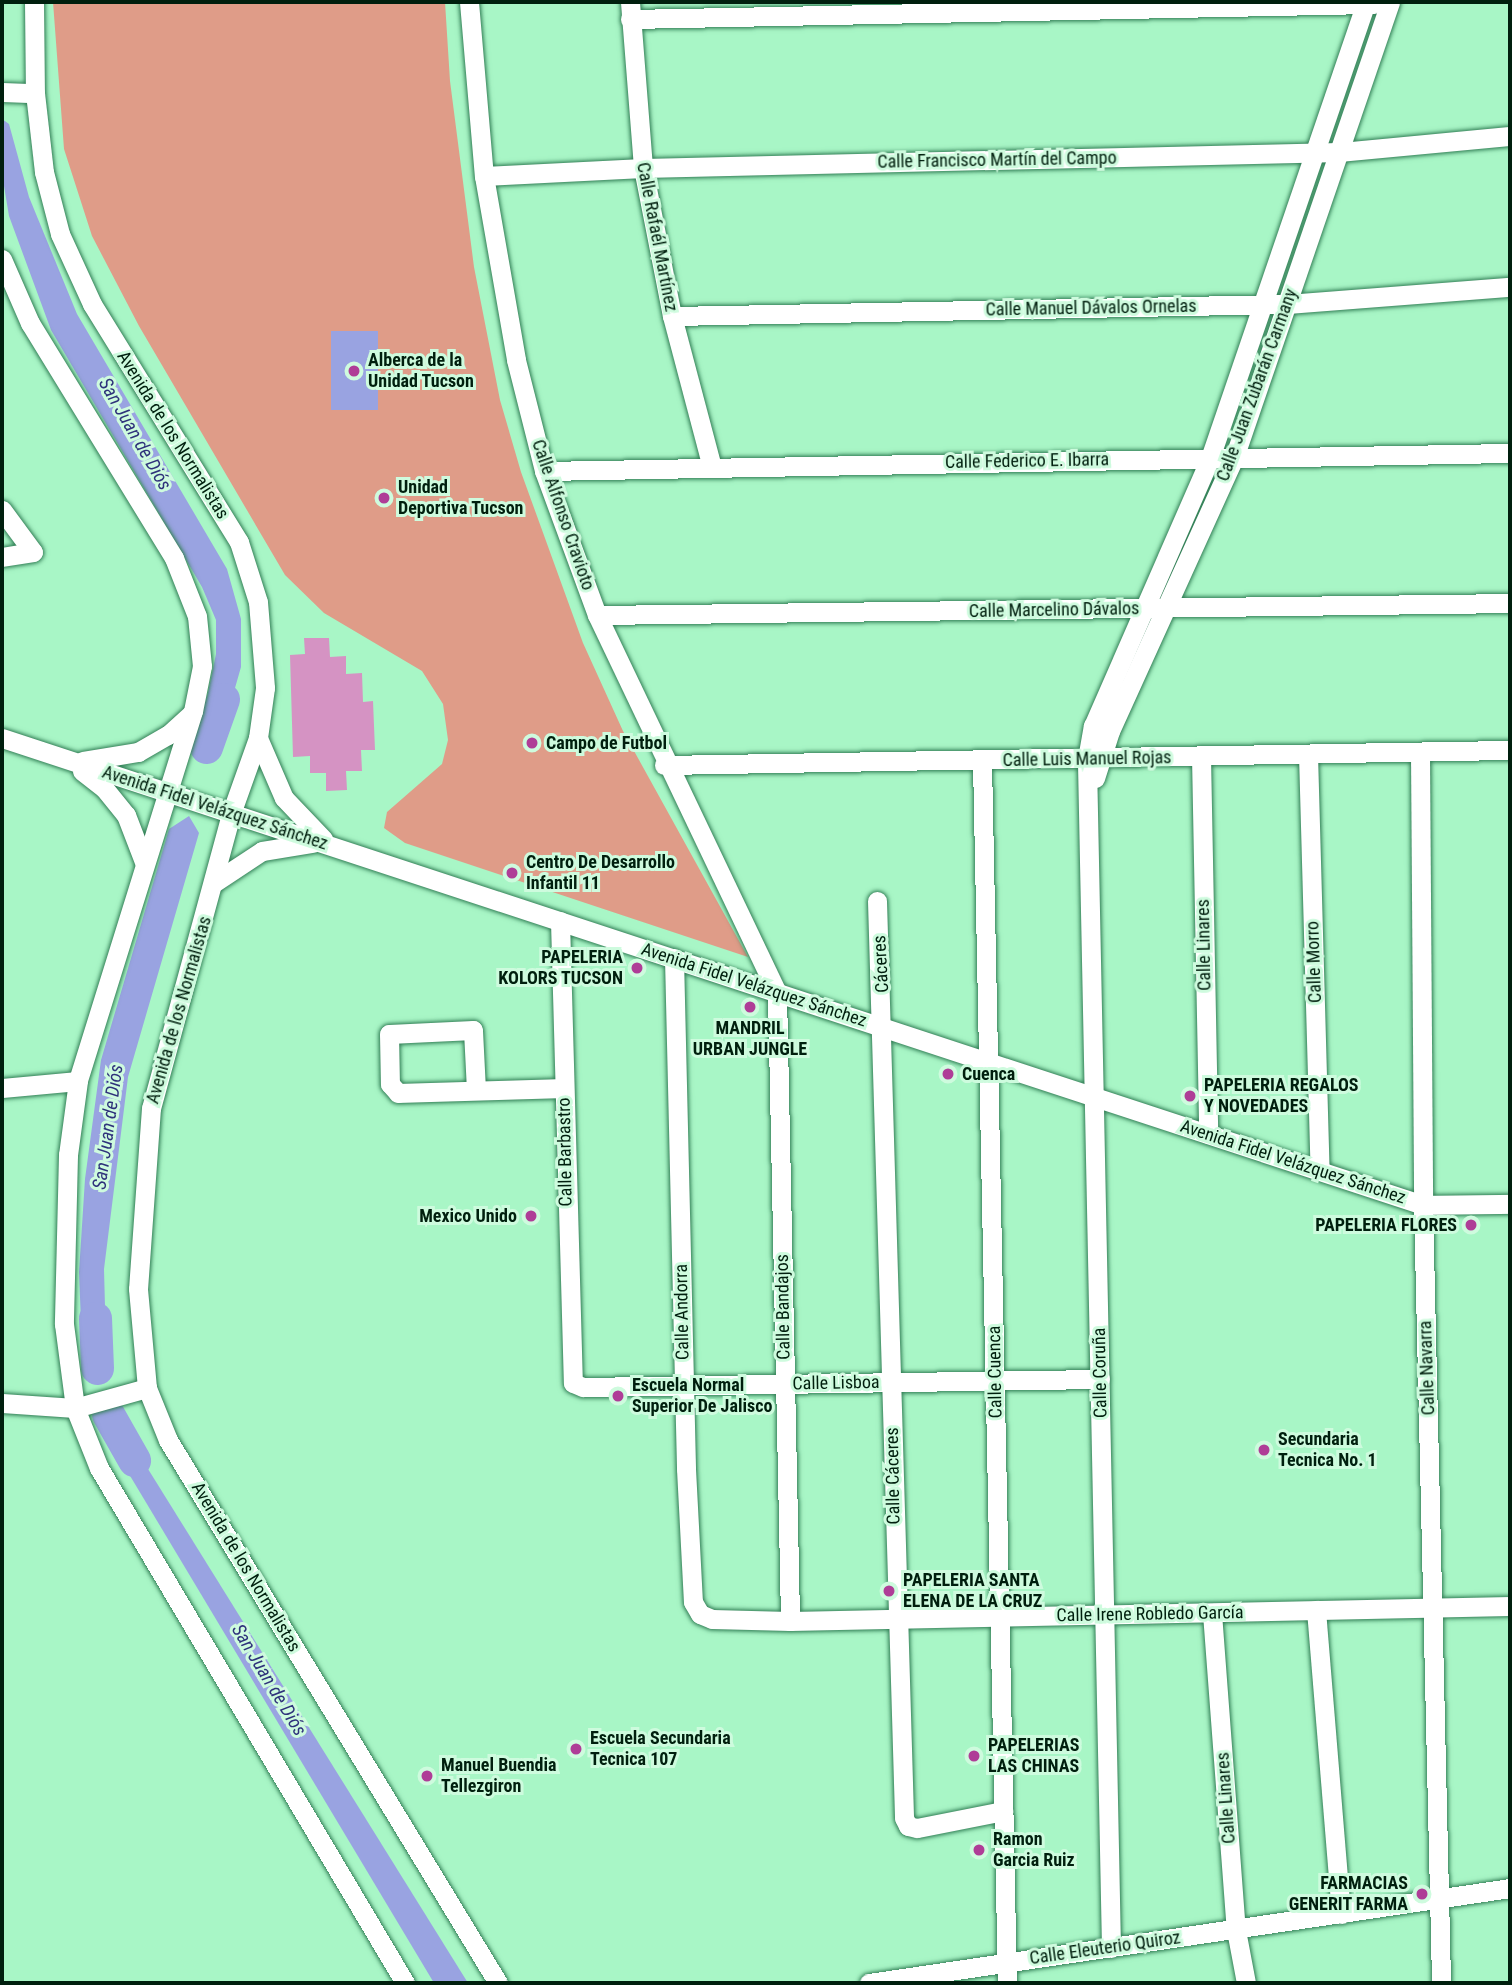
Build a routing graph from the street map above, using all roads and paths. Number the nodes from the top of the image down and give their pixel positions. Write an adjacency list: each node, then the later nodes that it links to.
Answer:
1 (34, 2): 7 (street, Avenida de los Normalistas)
2 (469, 2): 12 (street, Calle Alfonso Cravioto)
3 (1394, 2): 4 (street); 9 (street, Calle Juan Zubarán Carmany)
4 (1366, 3): 5 (street); 10 (street, Calle Juan Zubarán Carmany)
5 (630, 10): 11 (street, Calle Rafaél Martínez)
6 (2, 92): 7 (street)
7 (35, 93): 31 (street, Avenida de los Normalistas)
8 (1510, 136): 9 (street, Calle Francisco Martín del Campo)
9 (1340, 152): 10 (street, Calle Francisco Martín del Campo); 16 (street, Calle Juan Zubarán Carmany)
10 (1314, 153): 11 (street, Calle Francisco Martín del Campo); 15 (street, Calle Juan Zubarán Carmany)
11 (643, 167): 12 (street, Calle Francisco Martín del Campo); 17 (street, Calle Rafaél Martínez)
12 (484, 176): 22 (street, Calle Alfonso Cravioto)
13 (2, 259): 29 (street)
14 (1510, 287): 16 (street, Calle Manuel Dávalos Ornelas)
15 (1259, 304): 16 (street, Calle Manuel Dávalos Ornelas); 17 (street, Calle Manuel Dávalos Ornelas); 20 (street, Calle Juan Zubarán Carmany)
16 (1287, 304): 19 (street, Calle Juan Zubarán Carmany)
17 (672, 316): 21 (street, Calle Rafaél Martínez)
18 (1510, 453): 19 (street, Calle Federico E. Ibarra)
19 (1234, 457): 20 (street, Calle Federico E. Ibarra); 27 (street, Calle Juan Zubarán Carmany)
20 (1210, 458): 21 (street, Calle Federico E. Ibarra); 26 (street, Calle Juan Zubarán Carmany)
21 (712, 467): 22 (street, Calle Federico E. Ibarra)
22 (544, 471): 28 (street, Calle Alfonso Cravioto)
23 (2, 510): 24 (street)
24 (2, 557)
25 (1510, 603): 27 (street, Calle Marcelino Dávalos)
26 (1143, 608): 27 (street, Calle Marcelino Dávalos); 28 (street, Calle Marcelino Dávalos); 37 (street, Calle Juan Zubarán Carmany)
27 (1168, 608): 37 (street, Calle Juan Zubarán Carmany)
28 (597, 615): 39 (street, Calle Alfonso Cravioto)
29 (193, 711): 36 (street); 40 (street)
30 (2, 738): 36 (street, Avenida Fidel Velázquez Sánchez)
31 (258, 738): 41 (street, Avenida de los Normalistas); 42 (street)
32 (1510, 750): 33 (street, Calle Luis Manuel Rojas)
33 (1420, 752): 34 (street, Calle Luis Manuel Rojas); 59 (street, Calle Navarra)
34 (1308, 754): 35 (street, Calle Luis Manuel Rojas); 57 (street, Calle Morro)
35 (1201, 756): 37 (street, Calle Luis Manuel Rojas); 56 (street, Calle Linares)
36 (60, 759): 40 (street, Avenida Fidel Velázquez Sánchez); 43 (street)
37 (1093, 759): 38 (street, Calle Luis Manuel Rojas); 55 (street, Calle Coruña)
38 (982, 761): 39 (street, Calle Luis Manuel Rojas); 50 (street, Calle Cuenca)
39 (664, 765): 48 (street, Calle Alfonso Cravioto)
40 (168, 793): 41 (street, Avenida Fidel Velázquez Sánchez); 43 (street)
41 (231, 814): 42 (street, Avenida Fidel Velázquez Sánchez); 44 (street, Avenida de los Normalistas)
42 (330, 844): 44 (street); 46 (street, Avenida Fidel Velázquez Sánchez)
43 (144, 862): 51 (street)
44 (215, 882): 66 (street, Avenida de los Normalistas)
45 (877, 901): 49 (street, Cáceres)
46 (560, 921): 47 (street, Avenida Fidel Velázquez Sánchez); 53 (street, Calle Barbastro)
47 (674, 958): 48 (street, Avenida Fidel Velázquez Sánchez); 65 (street, Calle Andorra)
48 (777, 992): 49 (street, Avenida Fidel Velázquez Sánchez); 64 (street, Calle Bandajos)
49 (884, 1028): 50 (street, Avenida Fidel Velázquez Sánchez); 62 (street, Calle Cáceres)
50 (989, 1062): 55 (street, Avenida Fidel Velázquez Sánchez); 61 (street, Calle Cuenca)
51 (78, 1081): 52 (street); 68 (street)
52 (2, 1088)
53 (564, 1088): 54 (street); 63 (street, Calle Barbastro)
54 (476, 1090): 54 (street)
55 (1093, 1096): 56 (street, Avenida Fidel Velázquez Sánchez); 60 (street, Calle Coruña)
56 (1208, 1133): 57 (street, Avenida Fidel Velázquez Sánchez)
57 (1320, 1171): 59 (street, Avenida Fidel Velázquez Sánchez)
58 (1510, 1204): 59 (street, Avenida Fidel Velázquez Sánchez)
59 (1423, 1205): 70 (street, Calle Navarra)
60 (1100, 1379): 61 (street, Calle Lisboa); 73 (street, Calle Coruña)
61 (996, 1381): 62 (street, Calle Lisboa); 74 (street, Calle Cuenca)
62 (891, 1382): 64 (street, Calle Lisboa); 75 (street, Calle Cáceres)
63 (573, 1383): 65 (street, Calle Lisboa)
64 (784, 1384): 65 (street, Calle Lisboa); 76 (street, Calle Bandajos)
65 (684, 1385): 76 (street, Calle Andorra)
66 (147, 1388): 68 (street); 85 (street, Avenida de los Normalistas)
67 (2, 1403): 68 (street)
68 (75, 1408): 84 (street)
69 (1510, 1606): 70 (street, Calle Irene Robledo García)
70 (1434, 1608): 71 (street, Calle Irene Robledo García); 79 (street, Calle Navarra)
71 (1316, 1610): 72 (street, Calle Irene Robledo García); 80 (street)
72 (1212, 1613): 73 (street, Calle Irene Robledo García); 81 (street, Calle Linares)
73 (1106, 1615): 74 (street, Calle Irene Robledo García); 82 (street, Calle Coruña)
74 (999, 1617): 75 (street, Calle Irene Robledo García); 77 (street, Calle Cuenca)
75 (895, 1619): 76 (street, Calle Irene Robledo García); 77 (street, Calle Cáceres)
76 (790, 1621)
77 (1003, 1811): 83 (street, Calle Cuenca)
78 (1510, 1888): 79 (street, Calle Eleuterio Quiroz)
79 (1437, 1899): 80 (street, Calle Eleuterio Quiroz); 89 (street, Calle Navarra)
80 (1340, 1914): 81 (street, Calle Eleuterio Quiroz)
81 (1236, 1930): 82 (street, Calle Eleuterio Quiroz); 88 (street, Calle Linares)
82 (1111, 1948): 83 (street, Calle Eleuterio Quiroz)
83 (1006, 1962): 86 (street, Calle Eleuterio Quiroz); 87 (street, Calle Cuenca)
84 (405, 1983)
85 (498, 1983)
86 (869, 1983)
87 (1007, 1983)
88 (1246, 1983)
89 (1441, 1983)

